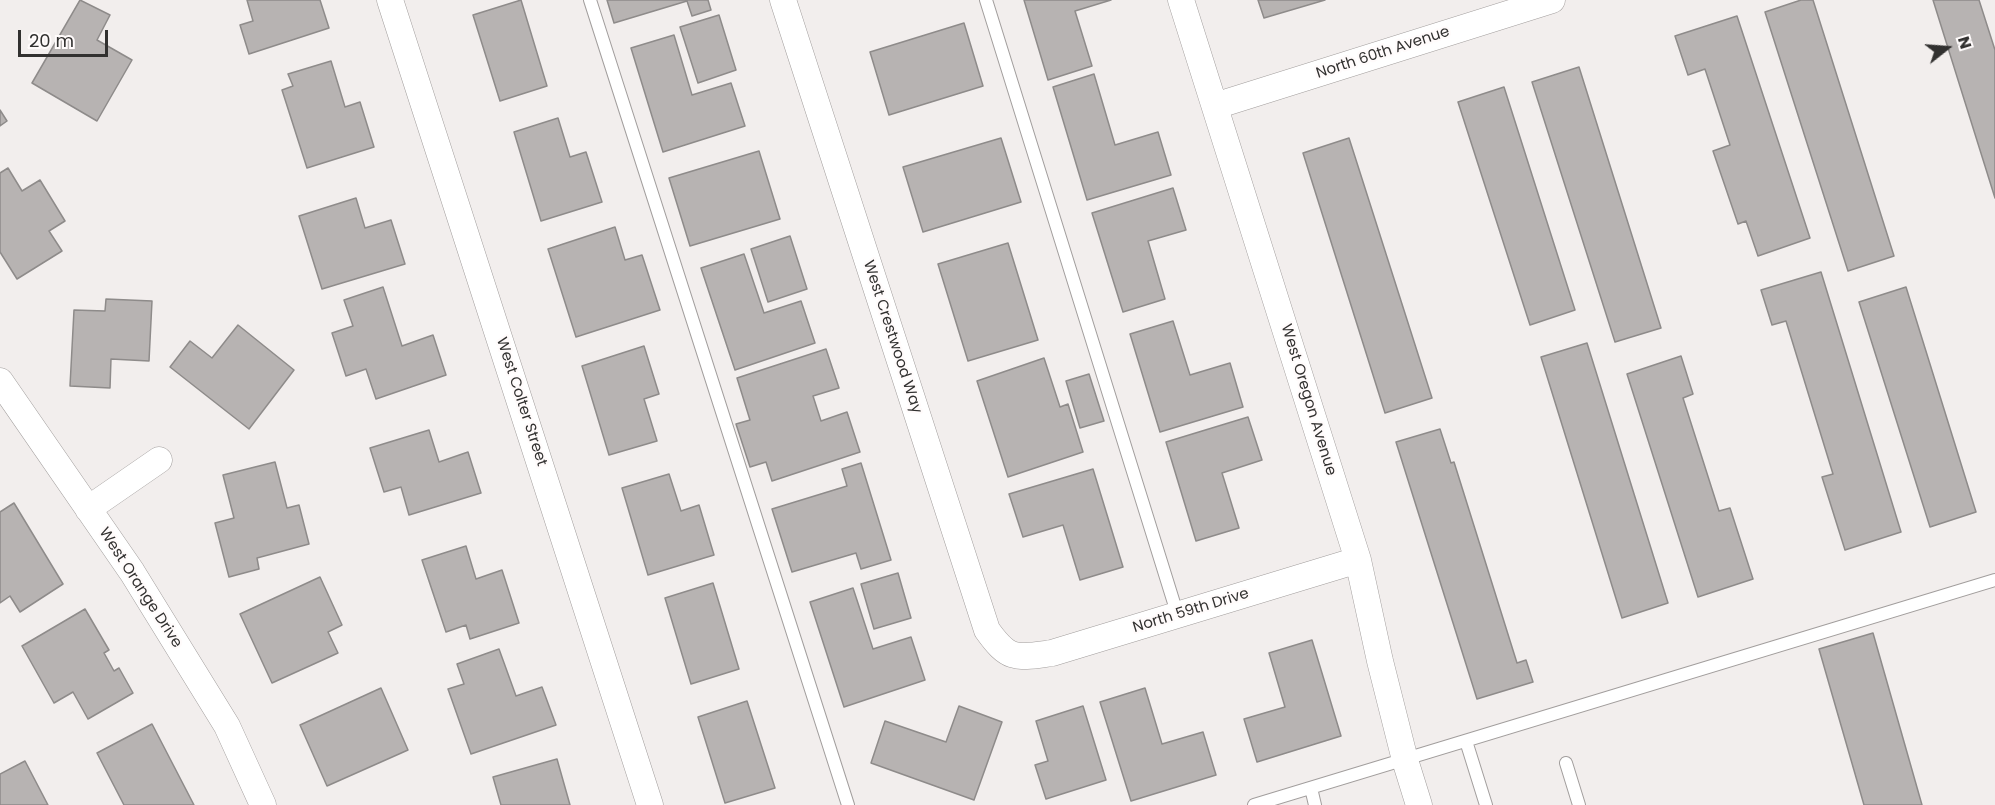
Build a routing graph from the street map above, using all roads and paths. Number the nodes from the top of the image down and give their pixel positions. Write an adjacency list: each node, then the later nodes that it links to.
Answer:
1 (390, 0): 20 (street, West Colter Street)
2 (590, 0): 21 (lane)
3 (783, 0): 14 (street, West Crestwood Way)
4 (986, 0): 13 (lane)
5 (1181, 0): 7 (street, West Oregon Avenue)
6 (1552, 0): 7 (street, North 60th Avenue)
7 (1215, 106): 11 (street, West Oregon Avenue)
8 (0, 381): 10 (street, West Orange Drive)
9 (159, 460): 10 (street)
10 (88, 509): 19 (street, West Orange Drive)
11 (1358, 560): 13 (street, North 59th Drive); 16 (street, West Oregon Avenue)
12 (1995, 580): 15 (lane)
13 (1178, 616): 14 (street, North 59th Drive)
14 (1023, 657)
15 (1466, 741): 16 (lane); 25 (lane)
16 (1405, 760): 18 (lane); 24 (street, West Oregon Avenue)
17 (1566, 763): 26 (lane)
18 (1311, 788): 22 (lane); 23 (lane)
19 (263, 805)
20 (650, 805)
21 (848, 805)
22 (1254, 805)
23 (1315, 805)
24 (1419, 805)
25 (1486, 805)
26 (1579, 805)

